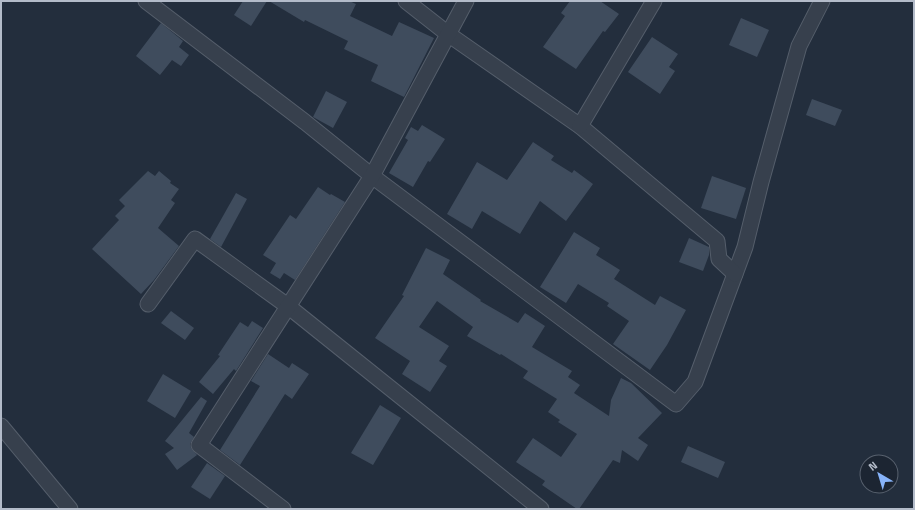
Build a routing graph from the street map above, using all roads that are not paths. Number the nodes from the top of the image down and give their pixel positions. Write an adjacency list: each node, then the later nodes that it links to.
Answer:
1 (146, 1): 8 (street)
2 (406, 1): 6 (street)
3 (466, 1): 6 (street)
4 (654, 1): 7 (street)
5 (822, 1): 9 (street)
6 (448, 34): 7 (street); 8 (street)
7 (580, 126): 9 (street)
8 (372, 176): 9 (street); 11 (street)
9 (735, 274)
10 (148, 304): 11 (street)
11 (289, 307): 14 (street); 15 (street)
12 (1, 426): 13 (street)
13 (70, 509)
14 (283, 509)
15 (541, 509)

